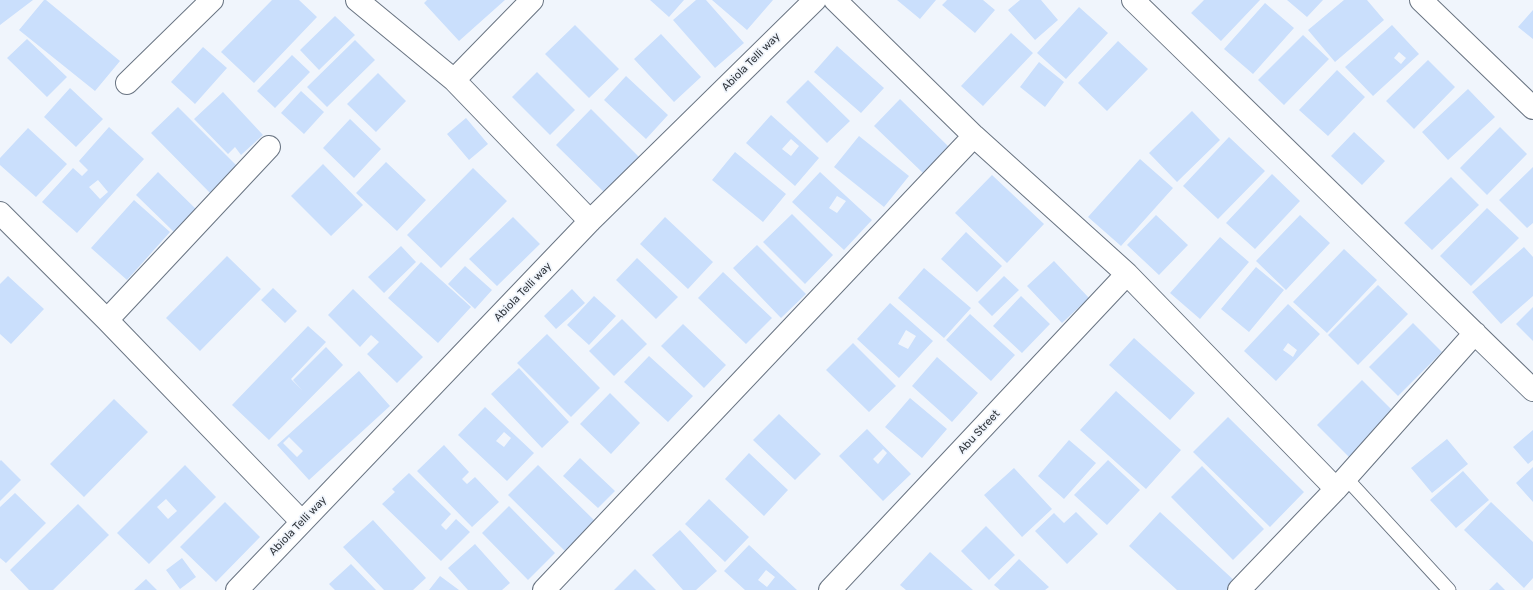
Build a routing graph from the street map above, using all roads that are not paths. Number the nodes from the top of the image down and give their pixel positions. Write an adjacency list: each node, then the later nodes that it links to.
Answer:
1 (212, 0): 9 (street)
2 (357, 0): 8 (street)
3 (532, 0): 8 (street)
4 (815, 0): 14 (street, Abiola Telli way)
5 (835, 0): 11 (street)
6 (1133, 0): 17 (street)
7 (1421, 0): 10 (street)
8 (454, 80): 14 (street)
9 (127, 82)
10 (1533, 108)
11 (974, 136): 15 (street); 22 (street)
12 (269, 147): 16 (street)
13 (0, 213): 16 (street)
14 (590, 222): 20 (street, Abiola Telli way)
15 (1127, 274): 19 (street); 23 (street, Abu Street)
16 (107, 320): 20 (street)
17 (1475, 334): 18 (street); 19 (street)
18 (1533, 390)
19 (1341, 483): 24 (street); 25 (lane)
20 (302, 522): 21 (street, Abiola Telli way)
21 (238, 590)
22 (544, 590)
23 (830, 590)
24 (1239, 590)
25 (1449, 590)

